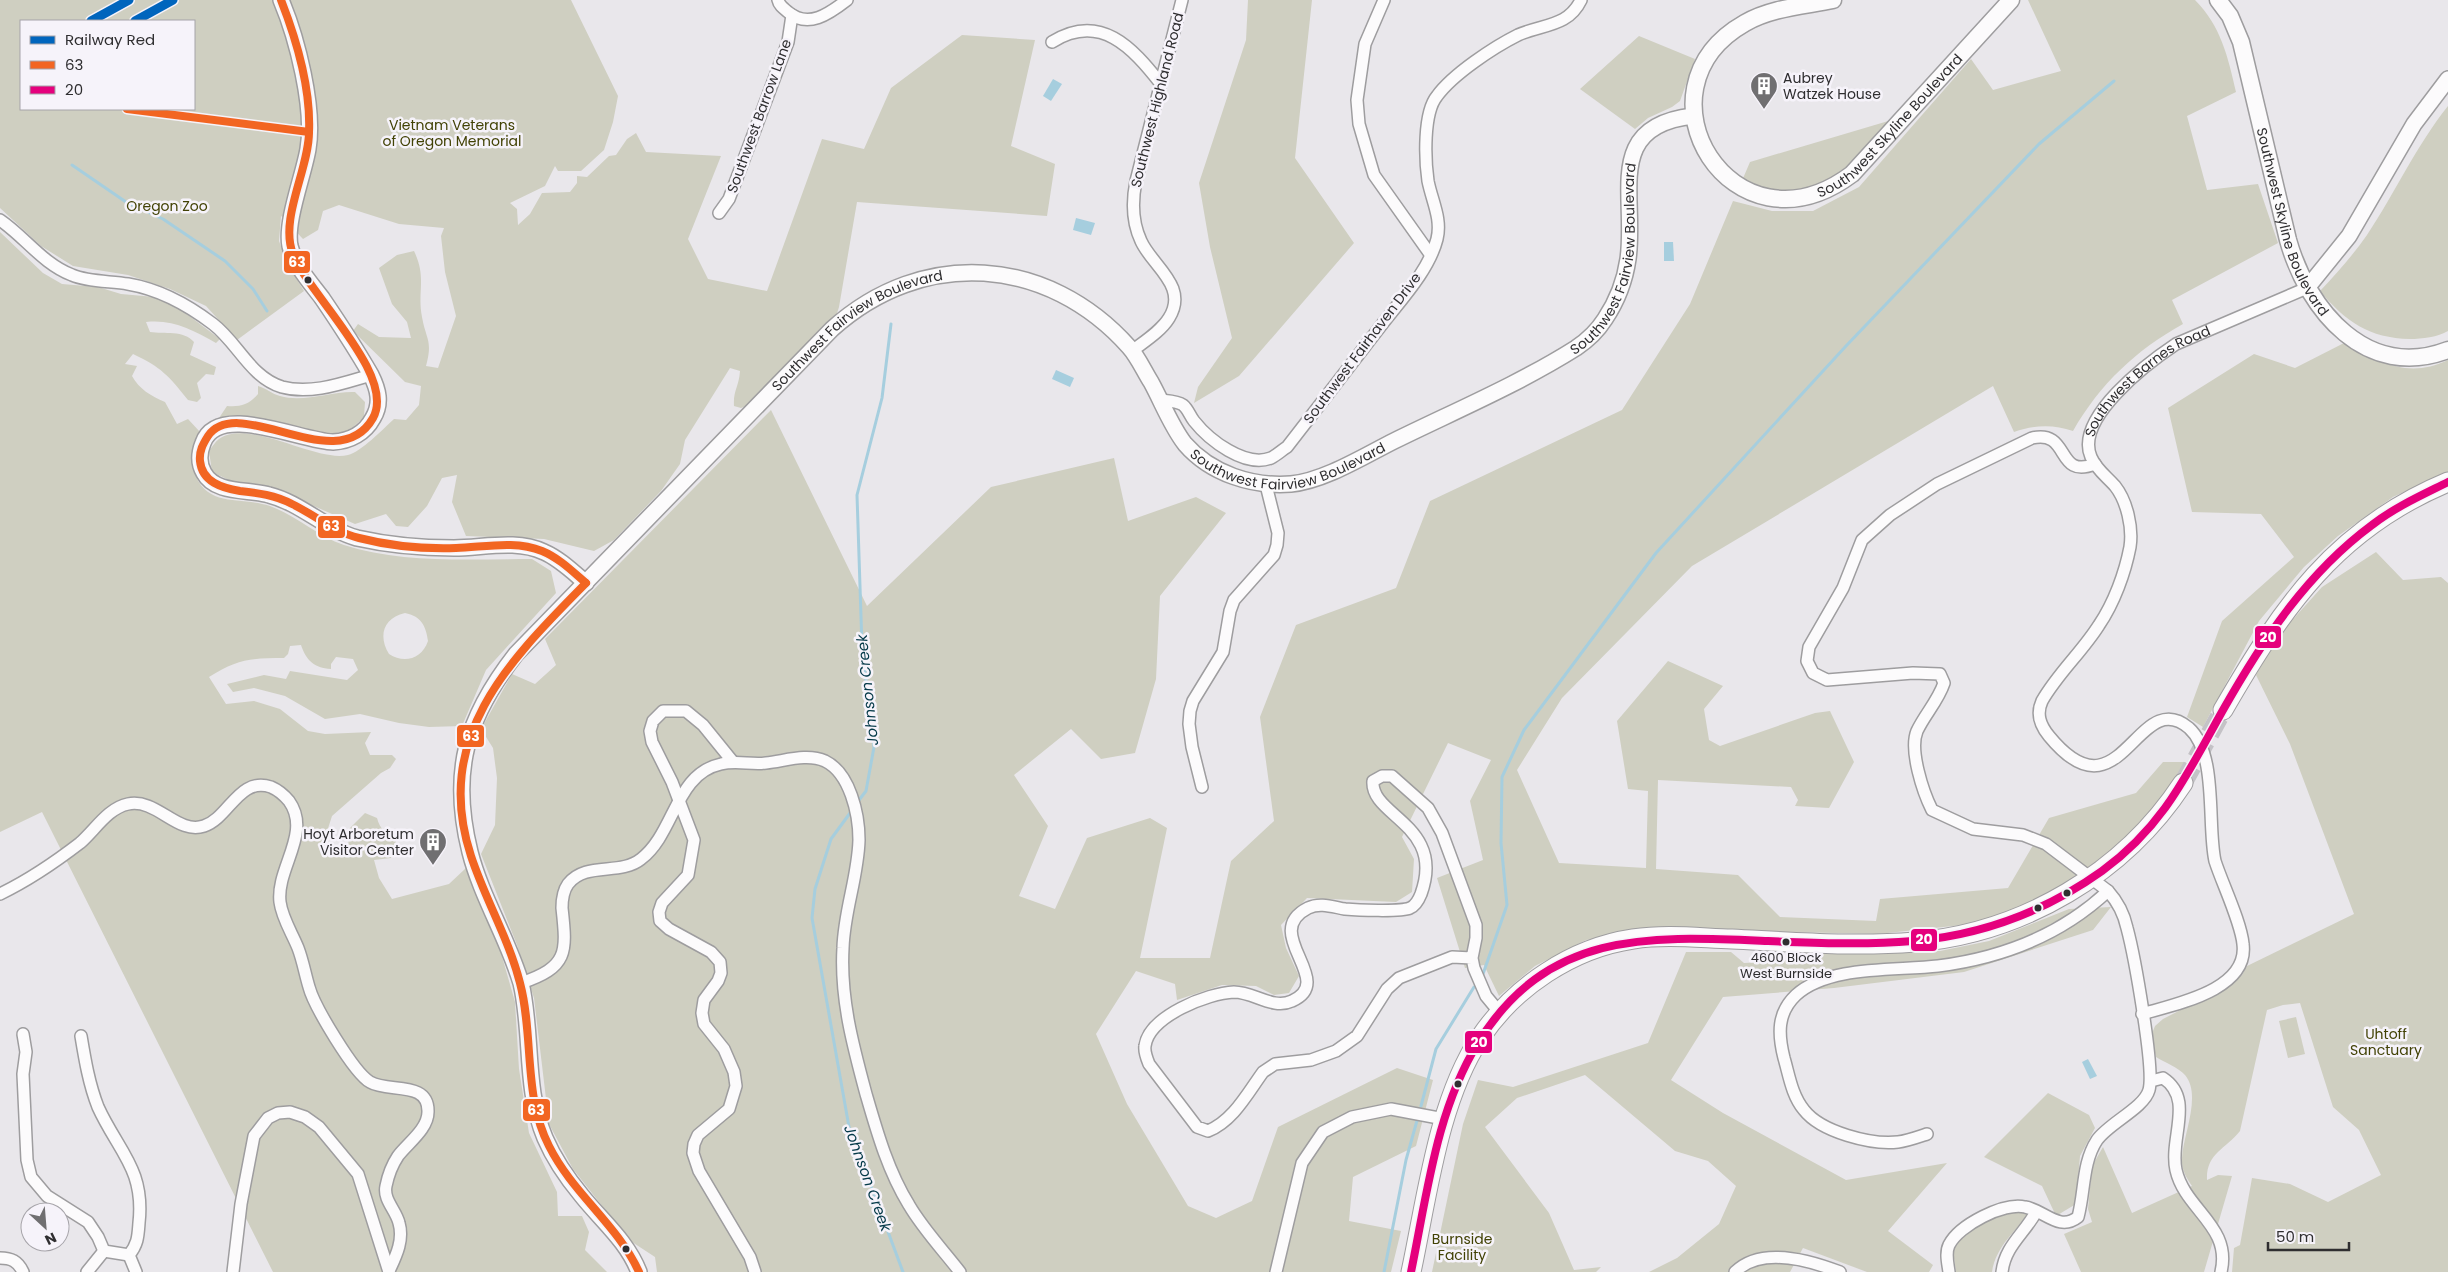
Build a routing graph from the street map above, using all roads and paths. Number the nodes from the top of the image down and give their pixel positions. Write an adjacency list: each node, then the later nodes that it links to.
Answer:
1 (281, 0): 21 (street)
2 (778, 0): 10 (street)
3 (847, 0): 10 (street)
4 (1182, 0): 13 (street, Southwest Highland Road)
5 (1384, 0): 17 (street)
6 (1581, 0): 17 (street, Southwest Fairhaven Drive)
7 (1832, 0): 14 (main road, Southwest Skyline Boulevard)
8 (2011, 0): 14 (main road, Southwest Skyline Boulevard)
9 (2218, 0): 18 (main road, Southwest Skyline Boulevard)
10 (792, 15): 15 (street, Southwest Barrow Lane)
11 (1052, 42): 13 (street)
12 (2448, 79): 18 (street, Southwest Barnes Road)
13 (1161, 84): 19 (street, Southwest Highland Road)
14 (1693, 116): 25 (street, Southwest Fairview Boulevard)
15 (719, 213)
16 (0, 220): 21 (street)
17 (1430, 254): 22 (street, Southwest Fairhaven Drive)
18 (2307, 288): 20 (main road, Southwest Skyline Boulevard); 23 (street, Southwest Barnes Road)
19 (1132, 350): 22 (street, Southwest Fairview Boulevard); 26 (street, Southwest Fairview Boulevard)
20 (2448, 350)
21 (371, 375): 26 (street)
22 (1160, 400): 25 (street, Southwest Fairview Boulevard)
23 (2095, 464): 32 (street); 38 (street, Southwest Barnes Road)
24 (2448, 482): 27 (main road)
25 (1266, 485): 30 (street)
26 (586, 583): 36 (street, Southwest Fairview Boulevard)
27 (2223, 710)
28 (733, 762): 31 (street); 31 (street); 55 (street)
29 (2183, 783): 32 (main road)
30 (1202, 787)
31 (679, 802): 36 (street); 54 (street)
32 (2092, 879): 33 (street); 37 (main road)
33 (2108, 891): 38 (street); 43 (street)
34 (0, 894): 48 (street)
35 (1472, 958): 35 (street); 37 (street)
36 (521, 983): 53 (street, Southwest Fairview Boulevard)
37 (1500, 1013): 42 (main road)
38 (2142, 1014): 41 (street)
39 (23, 1034): 45 (street)
40 (81, 1036): 46 (street)
41 (2151, 1080): 44 (street); 62 (street)
42 (1444, 1119): 56 (street); 57 (main road)
43 (1927, 1134)
44 (2036, 1212): 60 (street); 61 (street)
45 (104, 1251): 46 (street); 50 (street)
46 (129, 1255): 51 (street)
47 (0, 1258): 49 (street)
48 (389, 1271): 52 (street)
49 (23, 1272)
50 (87, 1272)
51 (136, 1272)
52 (233, 1272)
53 (639, 1272)
54 (755, 1272)
55 (960, 1272)
56 (1276, 1272)
57 (1412, 1272)
58 (1735, 1272): 59 (street)
59 (1840, 1272)
60 (1949, 1272)
61 (2002, 1272)
62 (2221, 1272)

